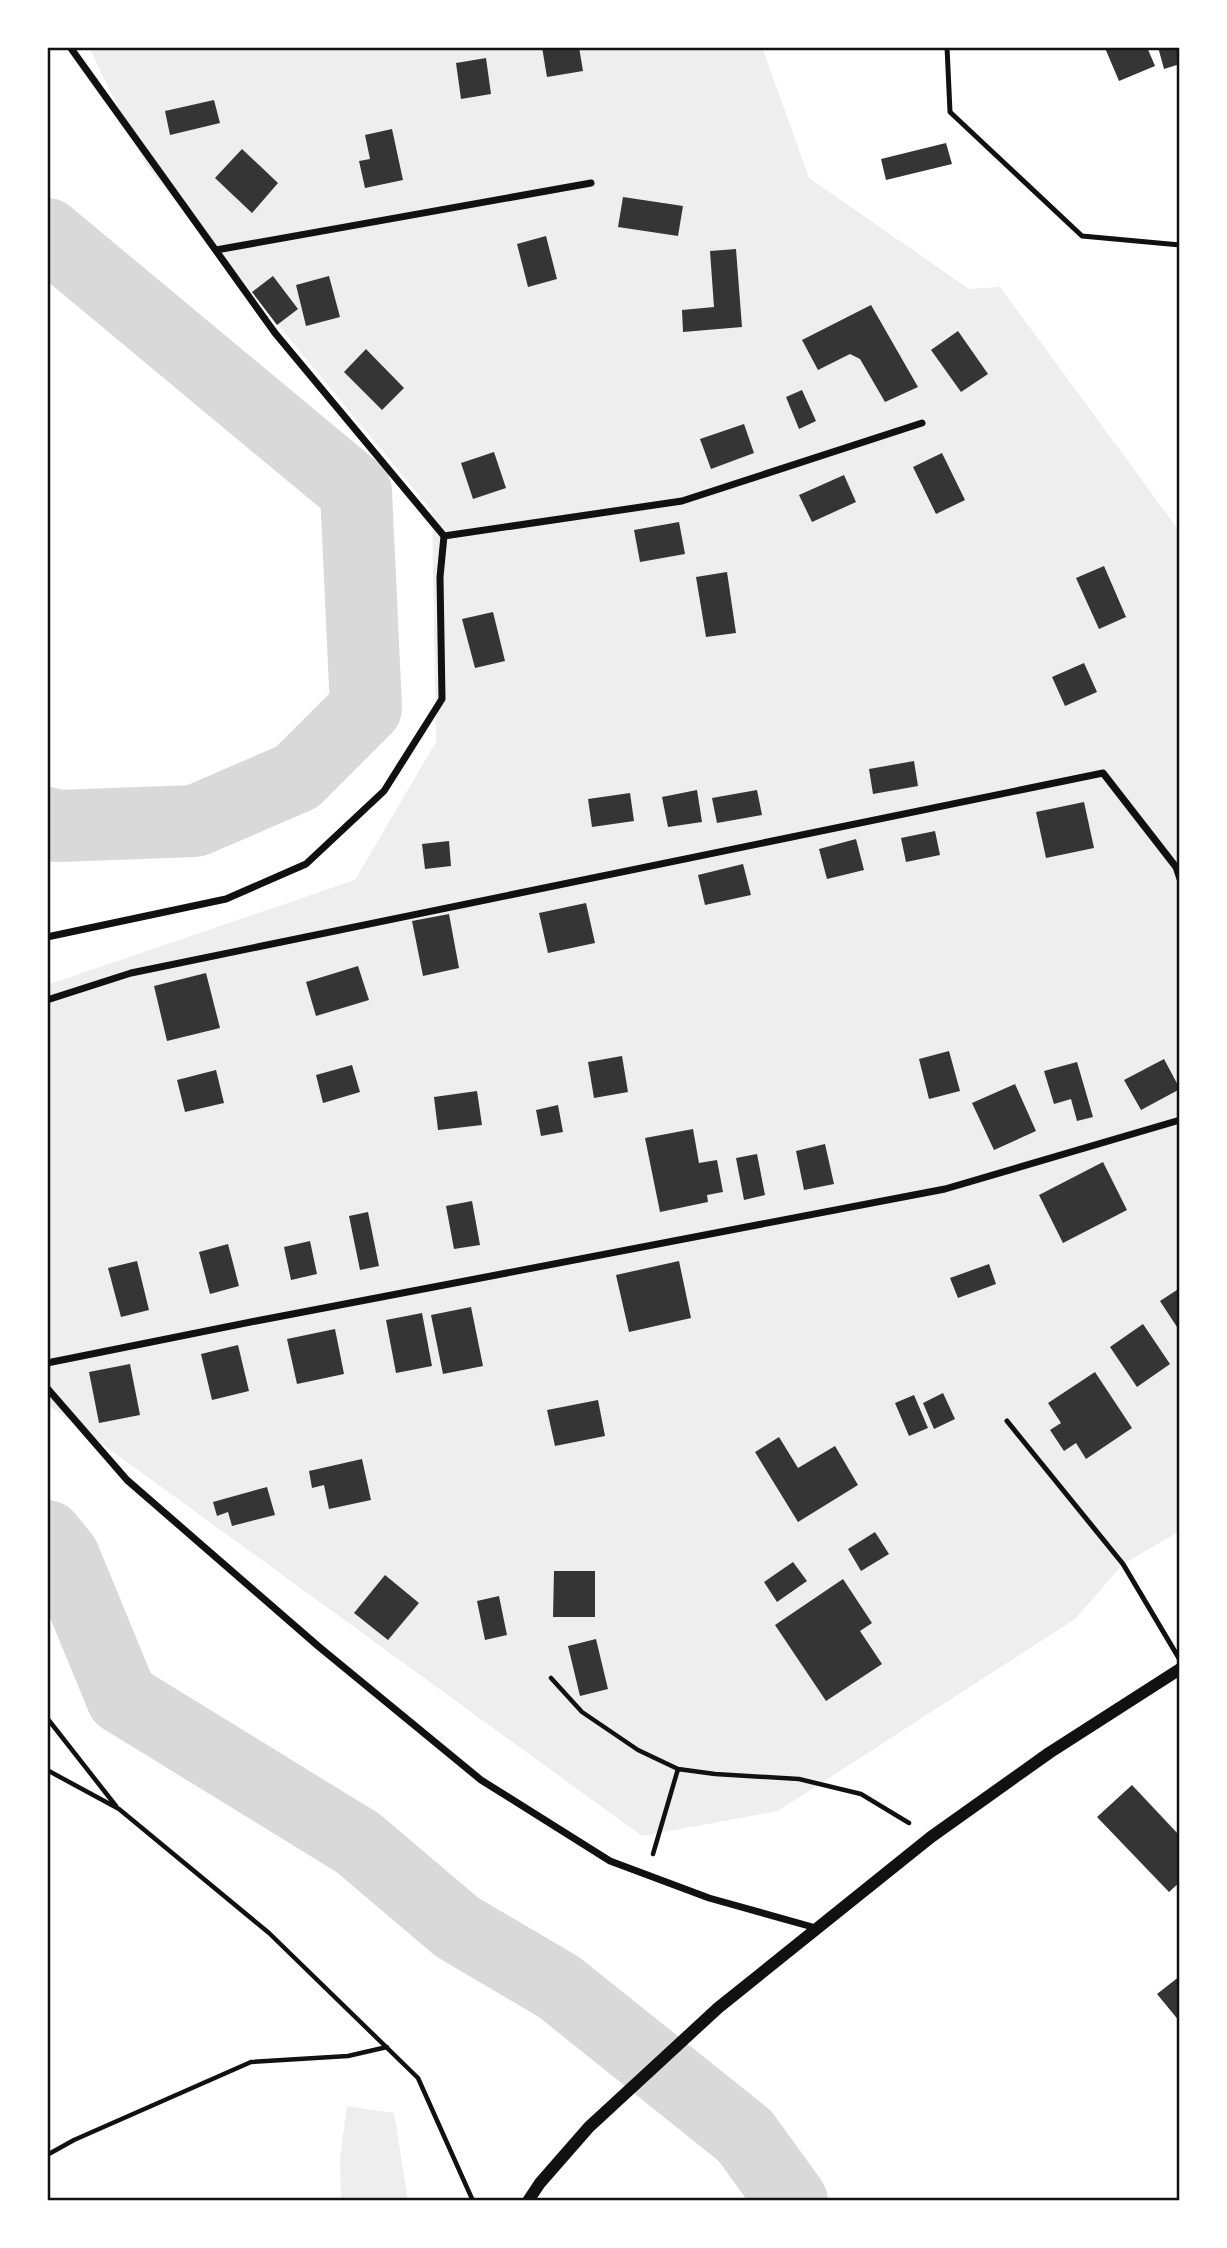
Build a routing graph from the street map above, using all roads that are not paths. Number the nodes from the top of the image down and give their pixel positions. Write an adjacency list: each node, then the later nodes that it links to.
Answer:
1 (70, 47): 5 (street)
2 (947, 47): 4 (lane)
3 (591, 183): 5 (street)
4 (1180, 245)
5 (216, 250): 7 (street)
6 (922, 423): 7 (street)
7 (444, 536): 9 (street)
8 (1180, 879): 10 (street)
9 (47, 937)
10 (47, 1000)
11 (1180, 1121): 12 (street)
12 (47, 1363)
13 (47, 1388): 17 (street)
14 (1007, 1420): 15 (lane)
15 (1180, 1660)
16 (1180, 1669): 17 (street)
17 (817, 1928): 18 (street)
18 (528, 2201)

